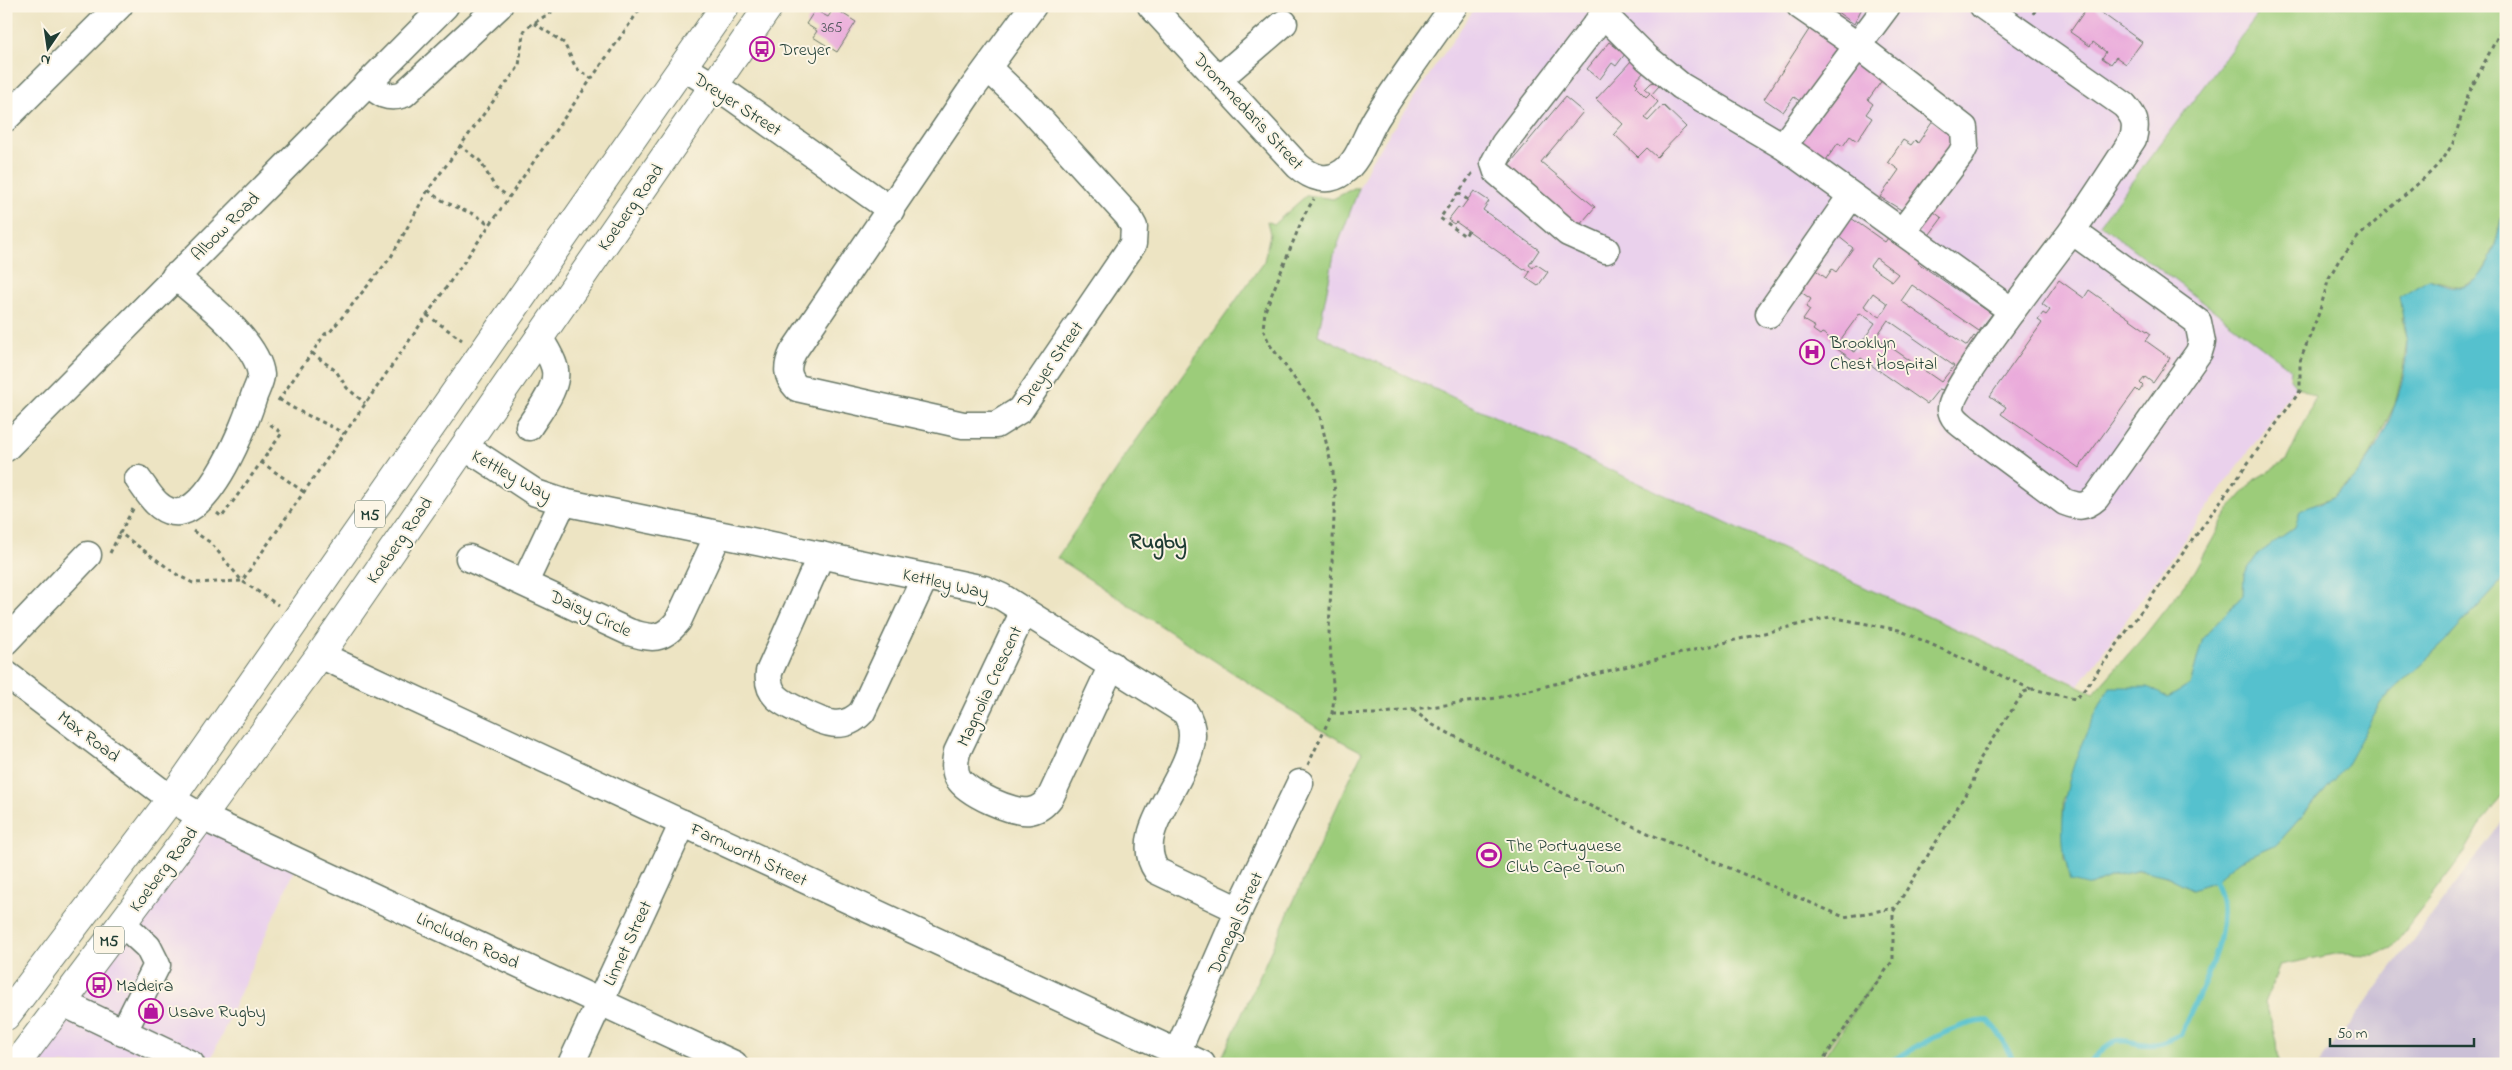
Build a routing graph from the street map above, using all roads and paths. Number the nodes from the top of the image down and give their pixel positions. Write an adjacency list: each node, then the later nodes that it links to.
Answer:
1 (119, 6): 26 (street)
2 (445, 6): 24 (street, Albow Road)
3 (498, 6): 24 (street)
4 (561, 6): 14 (path)
5 (642, 6): 22 (path)
6 (725, 6): 20 (main road, Koeberg Road / M5)
7 (769, 6): 25 (main road, Koeberg Road / M5)
8 (1033, 6): 21 (street, Dreyer Street)
9 (1151, 6): 23 (street, Drommedaris Street)
10 (1454, 6): 30 (street)
11 (1800, 6): 19 (street)
12 (1886, 6): 19 (street)
13 (1983, 6): 39 (street)
14 (556, 7): 17 (path)
15 (1607, 10): 28 (street); 29 (street)
16 (2506, 20): 77 (path)
17 (534, 23): 22 (path); 27 (path)
18 (1284, 23): 23 (street)
19 (1858, 46): 28 (street); 40 (street)
20 (683, 67): 25 (street, Dreyer Street); 81 (main road, Koeberg Road / M5)
21 (988, 68): 36 (street, Dreyer Street); 36 (street, Dreyer Street)
22 (592, 79): 34 (path)
23 (1219, 79): 30 (street, Drommedaris Street)
24 (368, 83): 42 (street, Albow Road)
25 (714, 87): 36 (street, Dreyer Street); 46 (main road, Koeberg Road / M5)
26 (6, 118)
27 (459, 145): 31 (path); 34 (path)
28 (1783, 146): 33 (street)
29 (1494, 163): 32 (path); 41 (street)
30 (1328, 178): 79 (path)
31 (428, 190): 37 (path); 48 (path)
32 (1458, 193): 35 (path); 38 (path)
33 (1851, 196): 40 (street); 44 (street)
34 (509, 197): 37 (path)
35 (1468, 200)
36 (891, 210)
37 (490, 225): 45 (path)
38 (1468, 231)
39 (2072, 231): 43 (street); 43 (street)
40 (1902, 232): 43 (street)
41 (1606, 250)
42 (175, 276): 55 (street, Albow Road); 58 (street)
43 (2012, 311)
44 (1769, 314)
45 (427, 315): 47 (path); 50 (path)
46 (539, 337): 53 (street); 56 (main road, Koeberg Road / M5)
47 (462, 340)
48 (312, 353): 49 (path); 50 (path)
49 (279, 400): 51 (path); 54 (path)
50 (366, 403): 54 (path)
51 (274, 406)
52 (270, 413): 57 (path)
53 (529, 427)
54 (344, 434): 59 (path)
55 (6, 448)
56 (463, 448): 60 (street, Kettley Way); 74 (main road, Koeberg Road / M5)
57 (262, 462): 59 (path); 61 (path)
58 (138, 491): 63 (path)
59 (304, 492): 69 (path)
60 (563, 502): 64 (street, Kettley Way); 70 (street)
61 (210, 508)
62 (198, 523): 69 (path)
63 (120, 533): 66 (path); 69 (path)
64 (718, 535): 65 (street, Kettley Way); 70 (street, Daisy Circle)
65 (821, 555): 68 (street, Kettley Way); 68 (street)
66 (97, 557): 73 (street)
67 (469, 558): 70 (street, Daisy Circle)
68 (925, 577): 72 (street, Kettley Way)
69 (242, 581): 71 (path)
70 (525, 582)
71 (278, 605)
72 (1024, 611): 75 (street, Kettley Way); 75 (street, Magnolia Crescent)
73 (6, 641)
74 (320, 655): 82 (main road, Koeberg Road / M5); 83 (street, Farnworth Street)
75 (1112, 665): 85 (street, Kettley Way)
76 (6, 674): 81 (street, Max Road)
77 (2032, 690): 78 (path); 84 (path)
78 (1412, 710): 79 (path); 84 (path)
79 (1332, 713): 80 (path)
80 (1300, 783): 85 (street, Donegal Street)
81 (171, 799): 82 (street, Max Road); 89 (main road, Koeberg Road / M5)
82 (202, 817): 86 (main road, Koeberg Road / M5); 87 (street, Lincluden Road)
83 (683, 823): 87 (street, Linnet Street); 91 (street, Farnworth Street)
84 (1896, 908): 97 (path)
85 (1239, 910): 91 (street, Donegal Street)
86 (122, 923): 88 (main road, Koeberg Road / M5); 90 (street)
87 (599, 1002): 94 (street, Linnet Street); 95 (street, Lincluden Road)
88 (63, 1003): 90 (street); 92 (main road, Koeberg Road / M5)
89 (6, 1016)
90 (123, 1033): 93 (street)
91 (1175, 1058): 96 (street, Farnworth Street)
92 (16, 1064)
93 (191, 1064)
94 (571, 1064)
95 (734, 1064)
96 (1202, 1064)
97 (1820, 1064)

